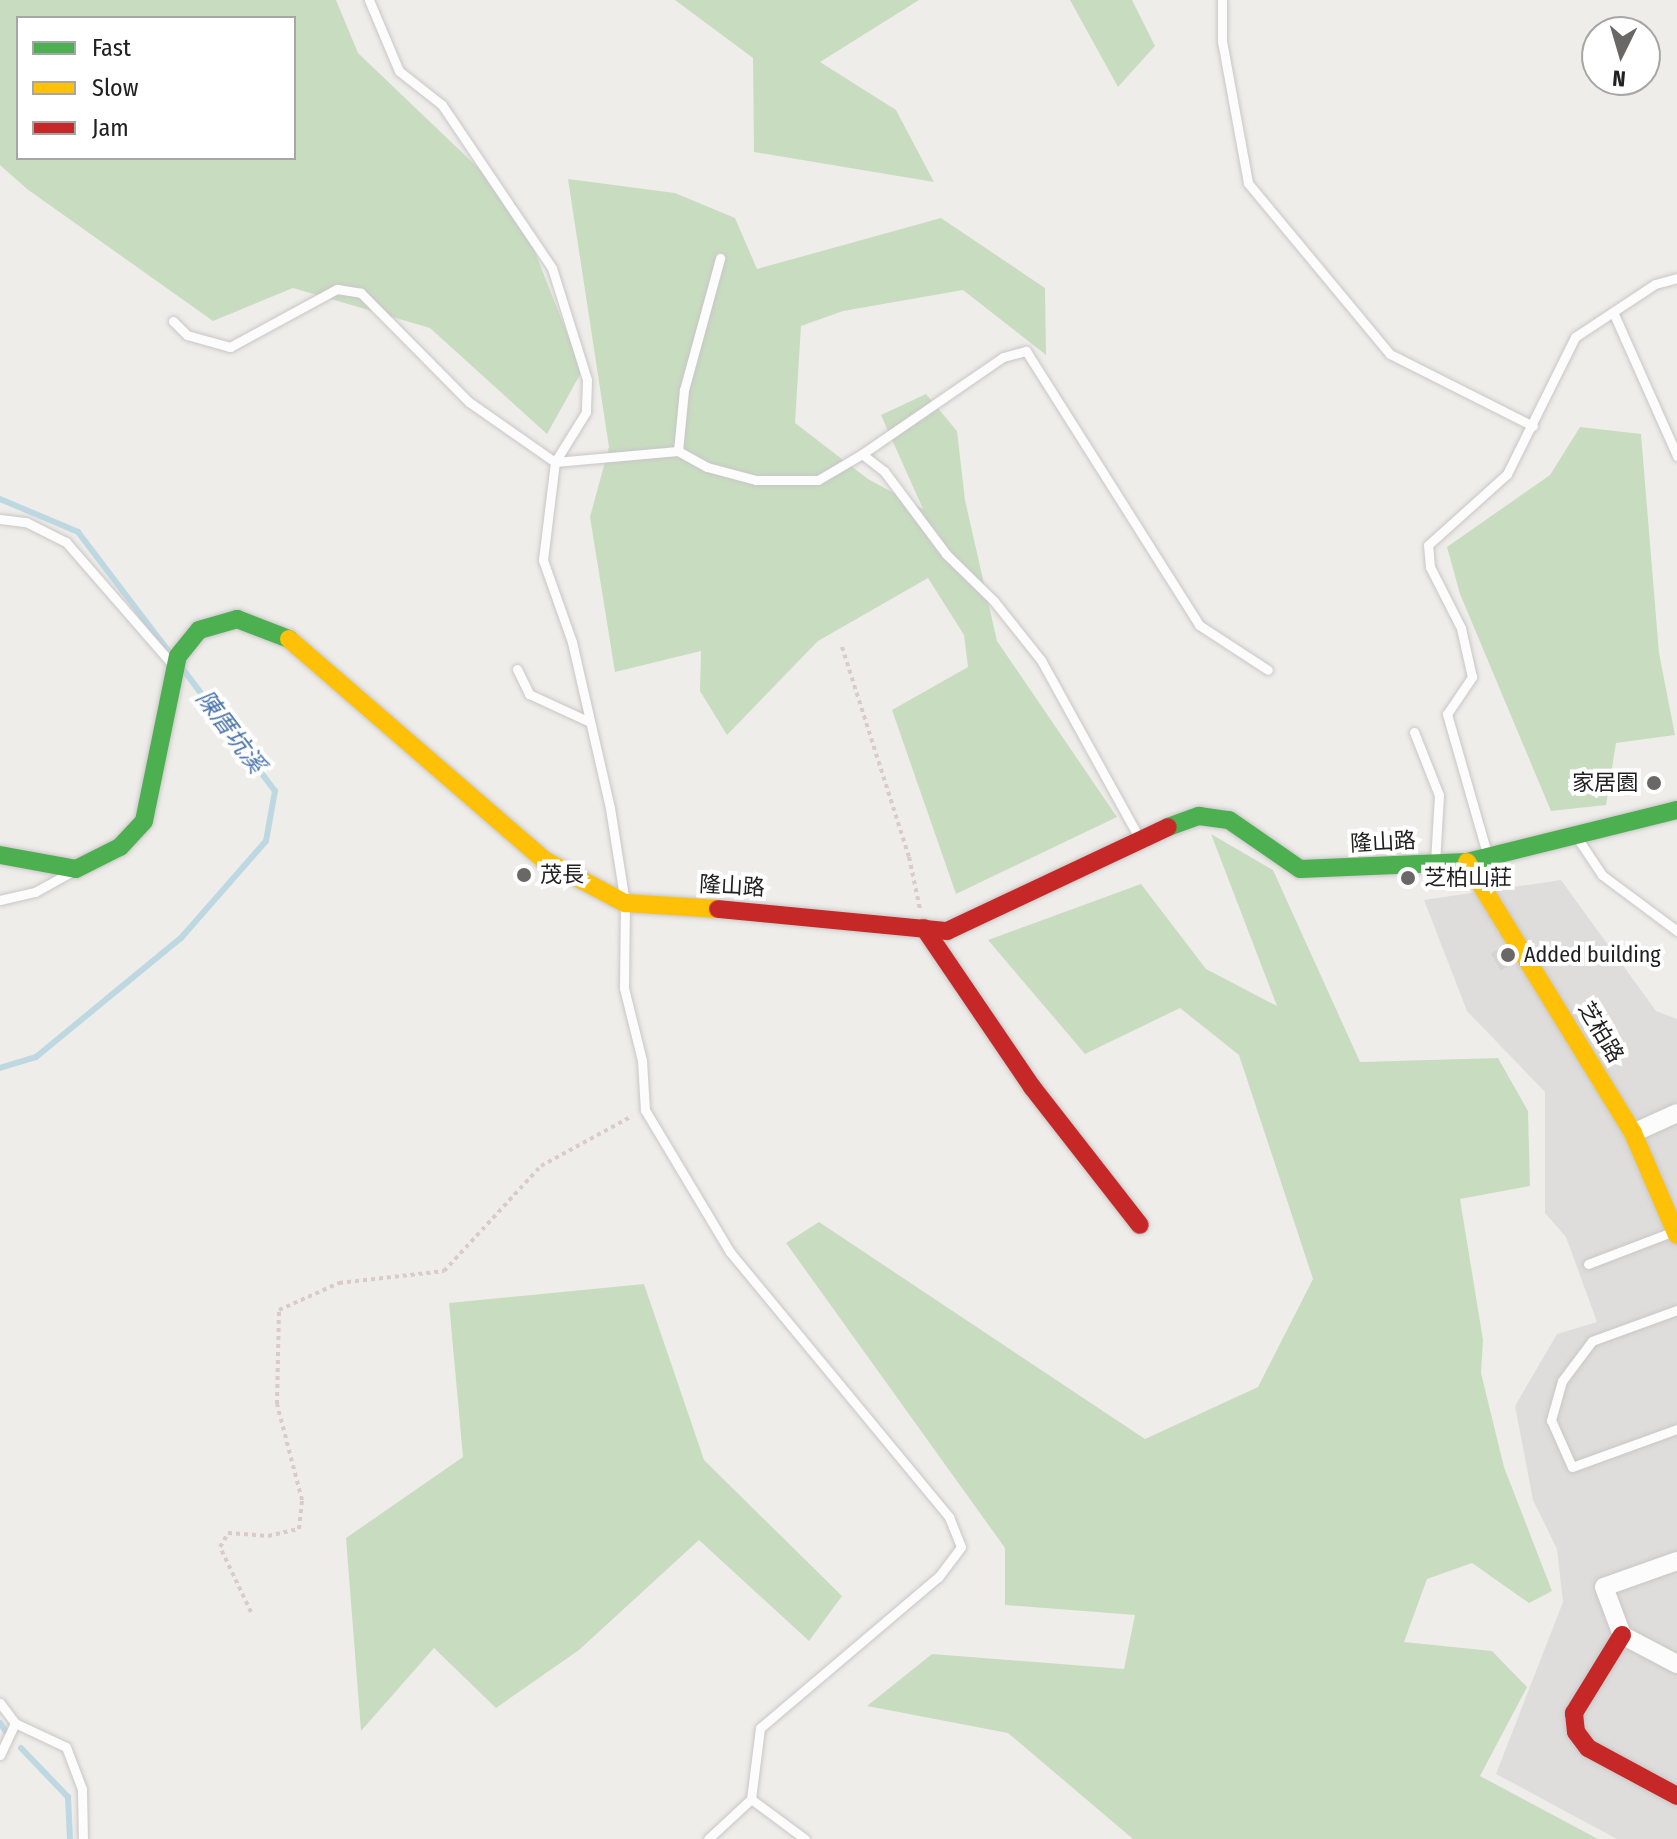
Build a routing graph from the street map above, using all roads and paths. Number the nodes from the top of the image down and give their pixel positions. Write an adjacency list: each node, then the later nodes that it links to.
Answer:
1 (369, 0): 11 (lane)
2 (1222, 0): 7 (lane)
3 (720, 258): 8 (lane)
4 (1677, 278): 5 (lane)
5 (1613, 312): 7 (lane); 10 (lane)
6 (173, 321): 11 (lane)
7 (1533, 426): 23 (lane)
8 (678, 451): 9 (lane); 11 (lane)
9 (862, 454): 16 (lane); 21 (lane)
10 (1677, 456)
11 (555, 462): 17 (lane)
12 (0, 519): 14 (lane)
13 (842, 647): 29 (path)
14 (176, 663): 26 (street); 28 (street, 隆山路)
15 (517, 669): 17 (lane)
16 (1268, 670)
17 (590, 722): 28 (lane)
18 (1414, 732): 25 (lane)
19 (1677, 810): 20 (street, 隆山路)
20 (1575, 835): 23 (street, 隆山路); 30 (lane)
21 (1139, 837): 25 (street, 隆山路); 29 (street, 隆山路)
22 (0, 855): 26 (street)
23 (1488, 858): 24 (street, 隆山路)
24 (1467, 862): 25 (street, 隆山路); 33 (street, 芝柏路)
25 (1435, 863)
26 (76, 869): 27 (lane)
27 (0, 900)
28 (625, 903): 29 (street, 隆山路); 31 (lane)
29 (924, 928): 34 (street)
30 (1677, 931)
31 (645, 1110): 40 (path); 47 (lane)
32 (1677, 1113): 33 (street)
33 (1633, 1133): 35 (street, 芝柏路)
34 (1140, 1225)
35 (1676, 1232): 36 (lane)
36 (1588, 1264)
37 (1677, 1310): 38 (lane)
38 (1677, 1429)
39 (1677, 1561): 41 (street)
40 (251, 1612)
41 (1622, 1635): 42 (street); 46 (street)
42 (1677, 1664)
43 (0, 1703): 44 (lane)
44 (15, 1723): 45 (lane); 48 (lane)
45 (0, 1755)
46 (1677, 1796)
47 (751, 1799): 49 (lane); 50 (lane)
48 (83, 1839)
49 (708, 1839)
50 (805, 1839)

